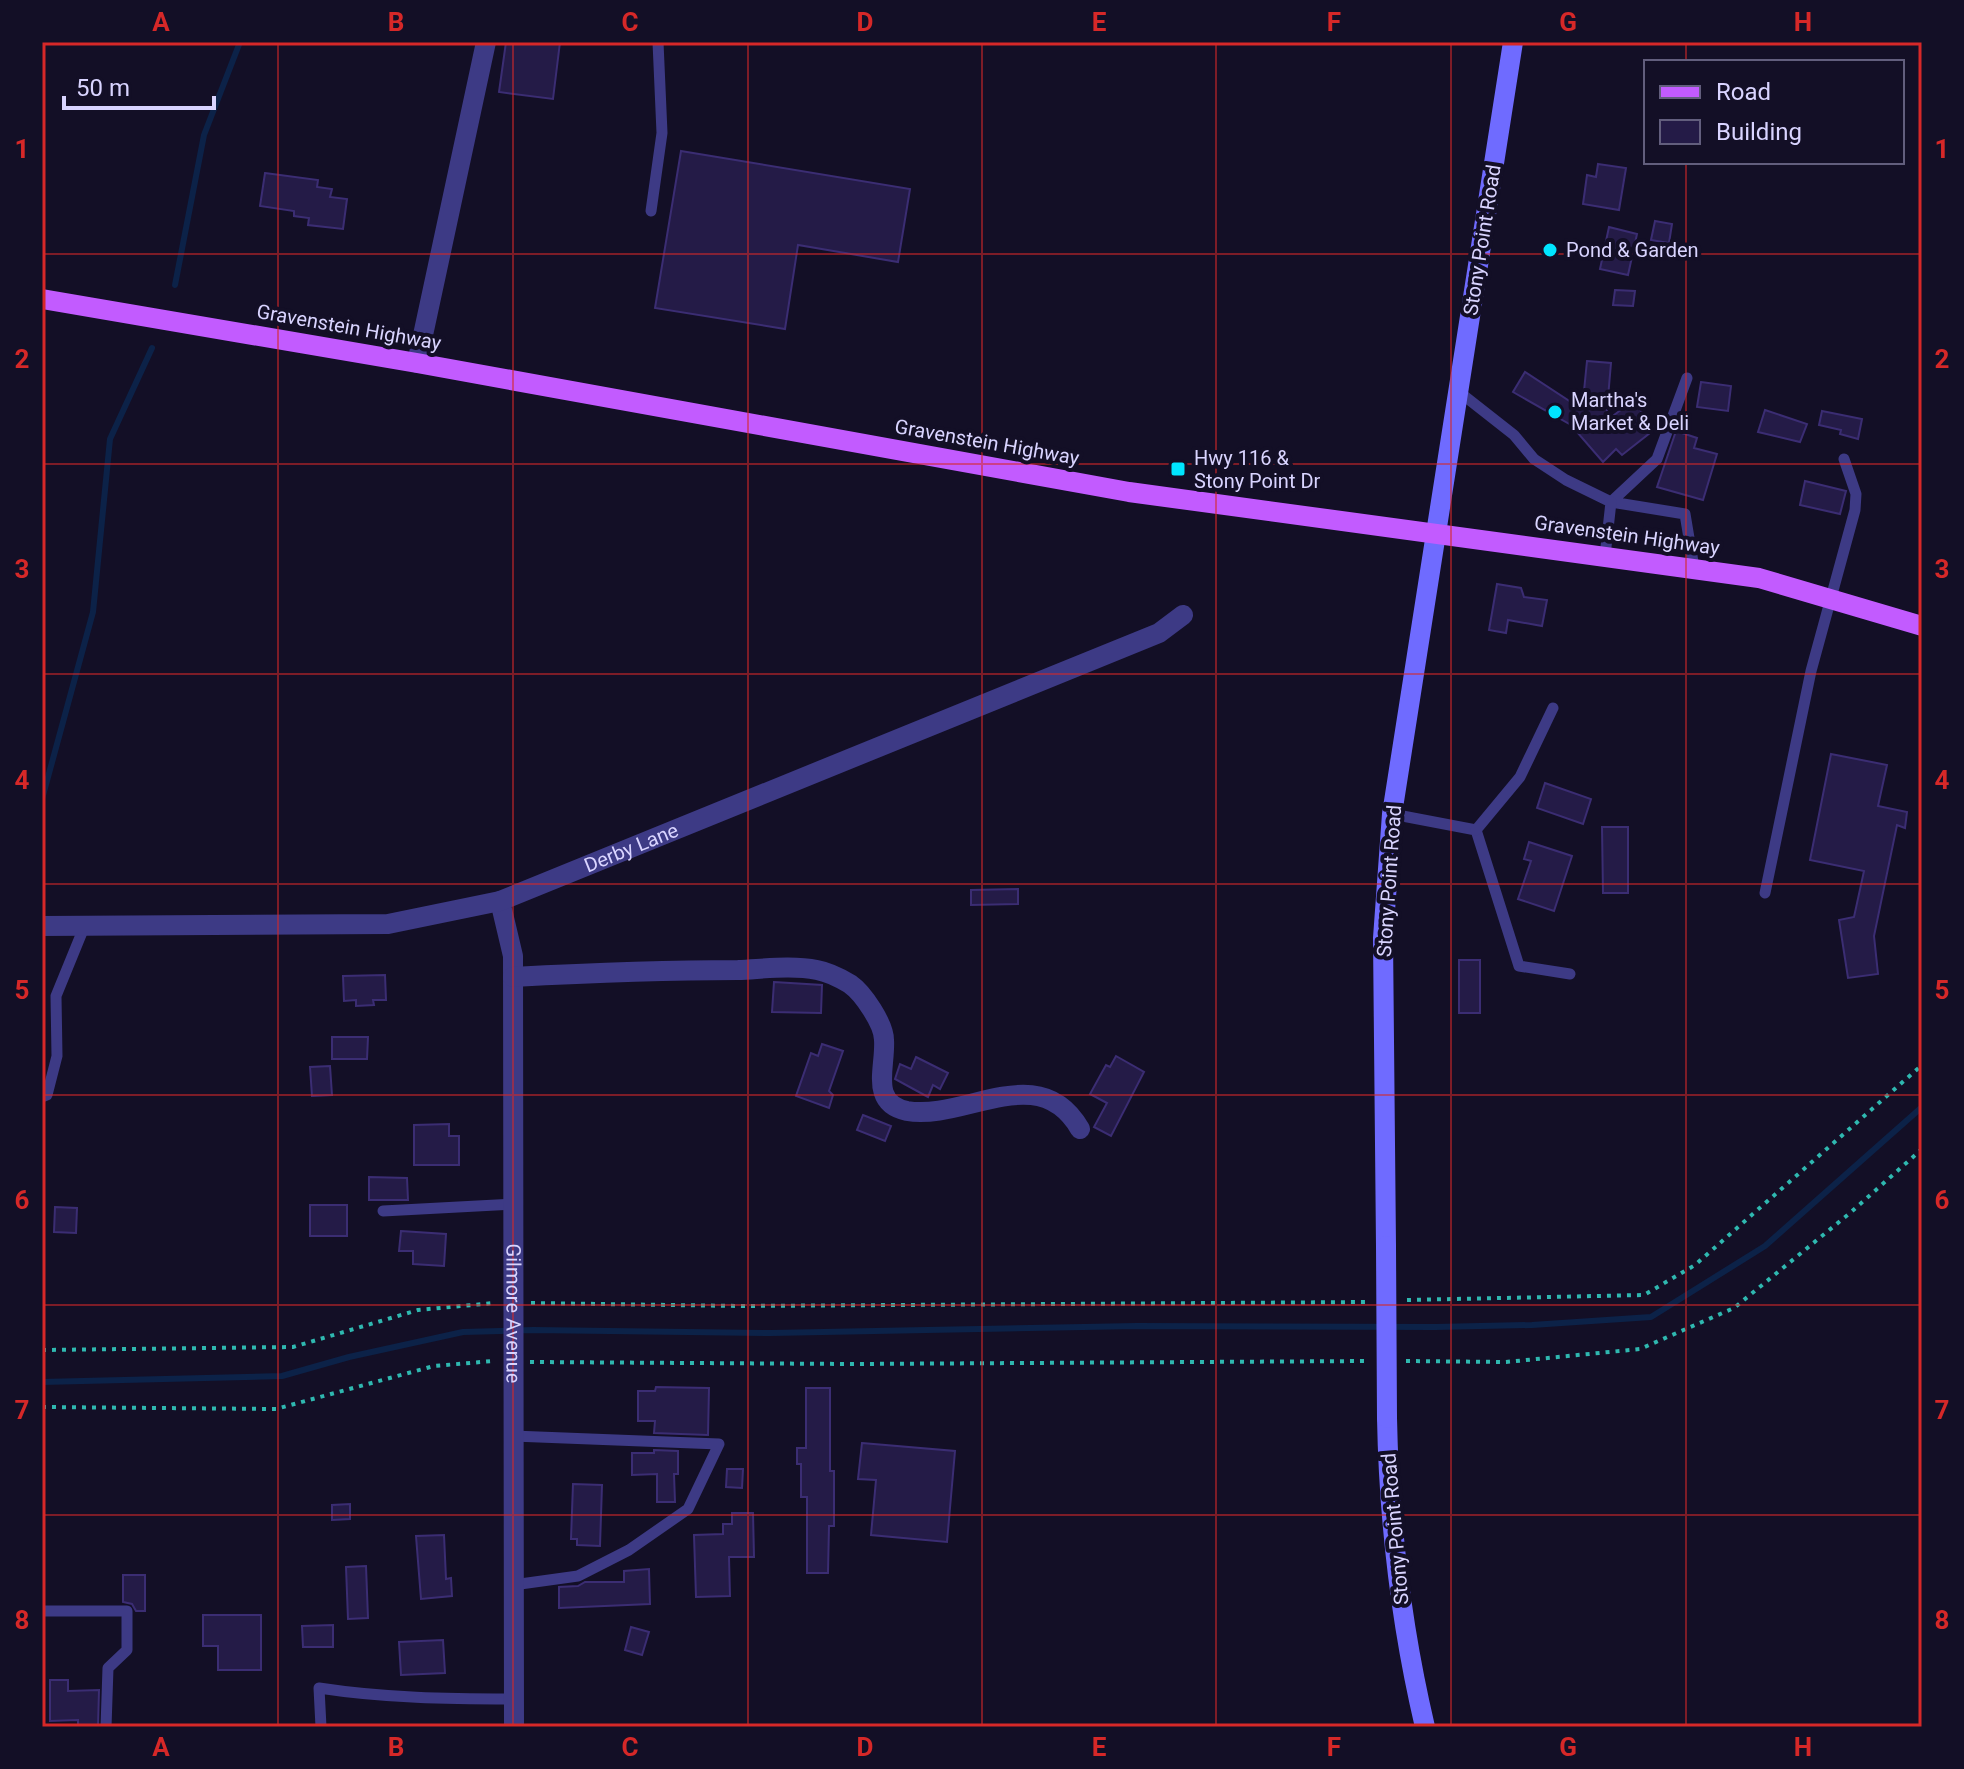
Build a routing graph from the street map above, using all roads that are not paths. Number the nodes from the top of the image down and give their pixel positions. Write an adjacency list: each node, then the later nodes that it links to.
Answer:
1 (486, 42): 6 (street)
2 (658, 42): 4 (lane)
3 (1513, 42): 8 (main road, Stony Point Road)
4 (651, 211)
5 (42, 299): 6 (main road, Gravenstein Highway)
6 (417, 363): 11 (main road, Gravenstein Highway)
7 (1687, 378): 10 (lane)
8 (1458, 391): 10 (lane); 11 (main road, Stony Point Road)
9 (1844, 459): 14 (lane)
10 (1611, 502): 12 (lane); 13 (lane)
11 (1434, 533): 12 (main road, Gravenstein Highway); 18 (main road, Stony Point Road)
12 (1605, 556): 13 (main road, Gravenstein Highway)
13 (1694, 568): 14 (main road, Gravenstein Highway)
14 (1831, 598): 16 (main road, Gravenstein Highway); 20 (lane)
15 (1183, 615): 21 (street, Derby Lane)
16 (1922, 626)
17 (1553, 708): 19 (lane)
18 (1392, 814): 19 (lane); 37 (main road, Stony Point Road, bridge)
19 (1476, 830): 24 (lane)
20 (1765, 893)
21 (500, 901): 22 (street, Derby Lane); 25 (street, Gilmore Avenue)
22 (85, 925): 23 (street, Derby Lane); 26 (lane)
23 (42, 926)
24 (1570, 974)
25 (513, 977): 27 (street); 28 (street, Gilmore Avenue)
26 (42, 1097)
27 (1080, 1129)
28 (513, 1204): 29 (lane); 30 (street, Gilmore Avenue)
29 (383, 1211)
30 (513, 1436): 31 (street, Gilmore Avenue); 31 (lane)
31 (513, 1585): 33 (street, Gilmore Avenue)
32 (42, 1611): 34 (lane)
33 (514, 1699): 35 (lane); 36 (street, Gilmore Avenue)
34 (106, 1727)
35 (321, 1727)
36 (514, 1727)
37 (1425, 1727)

